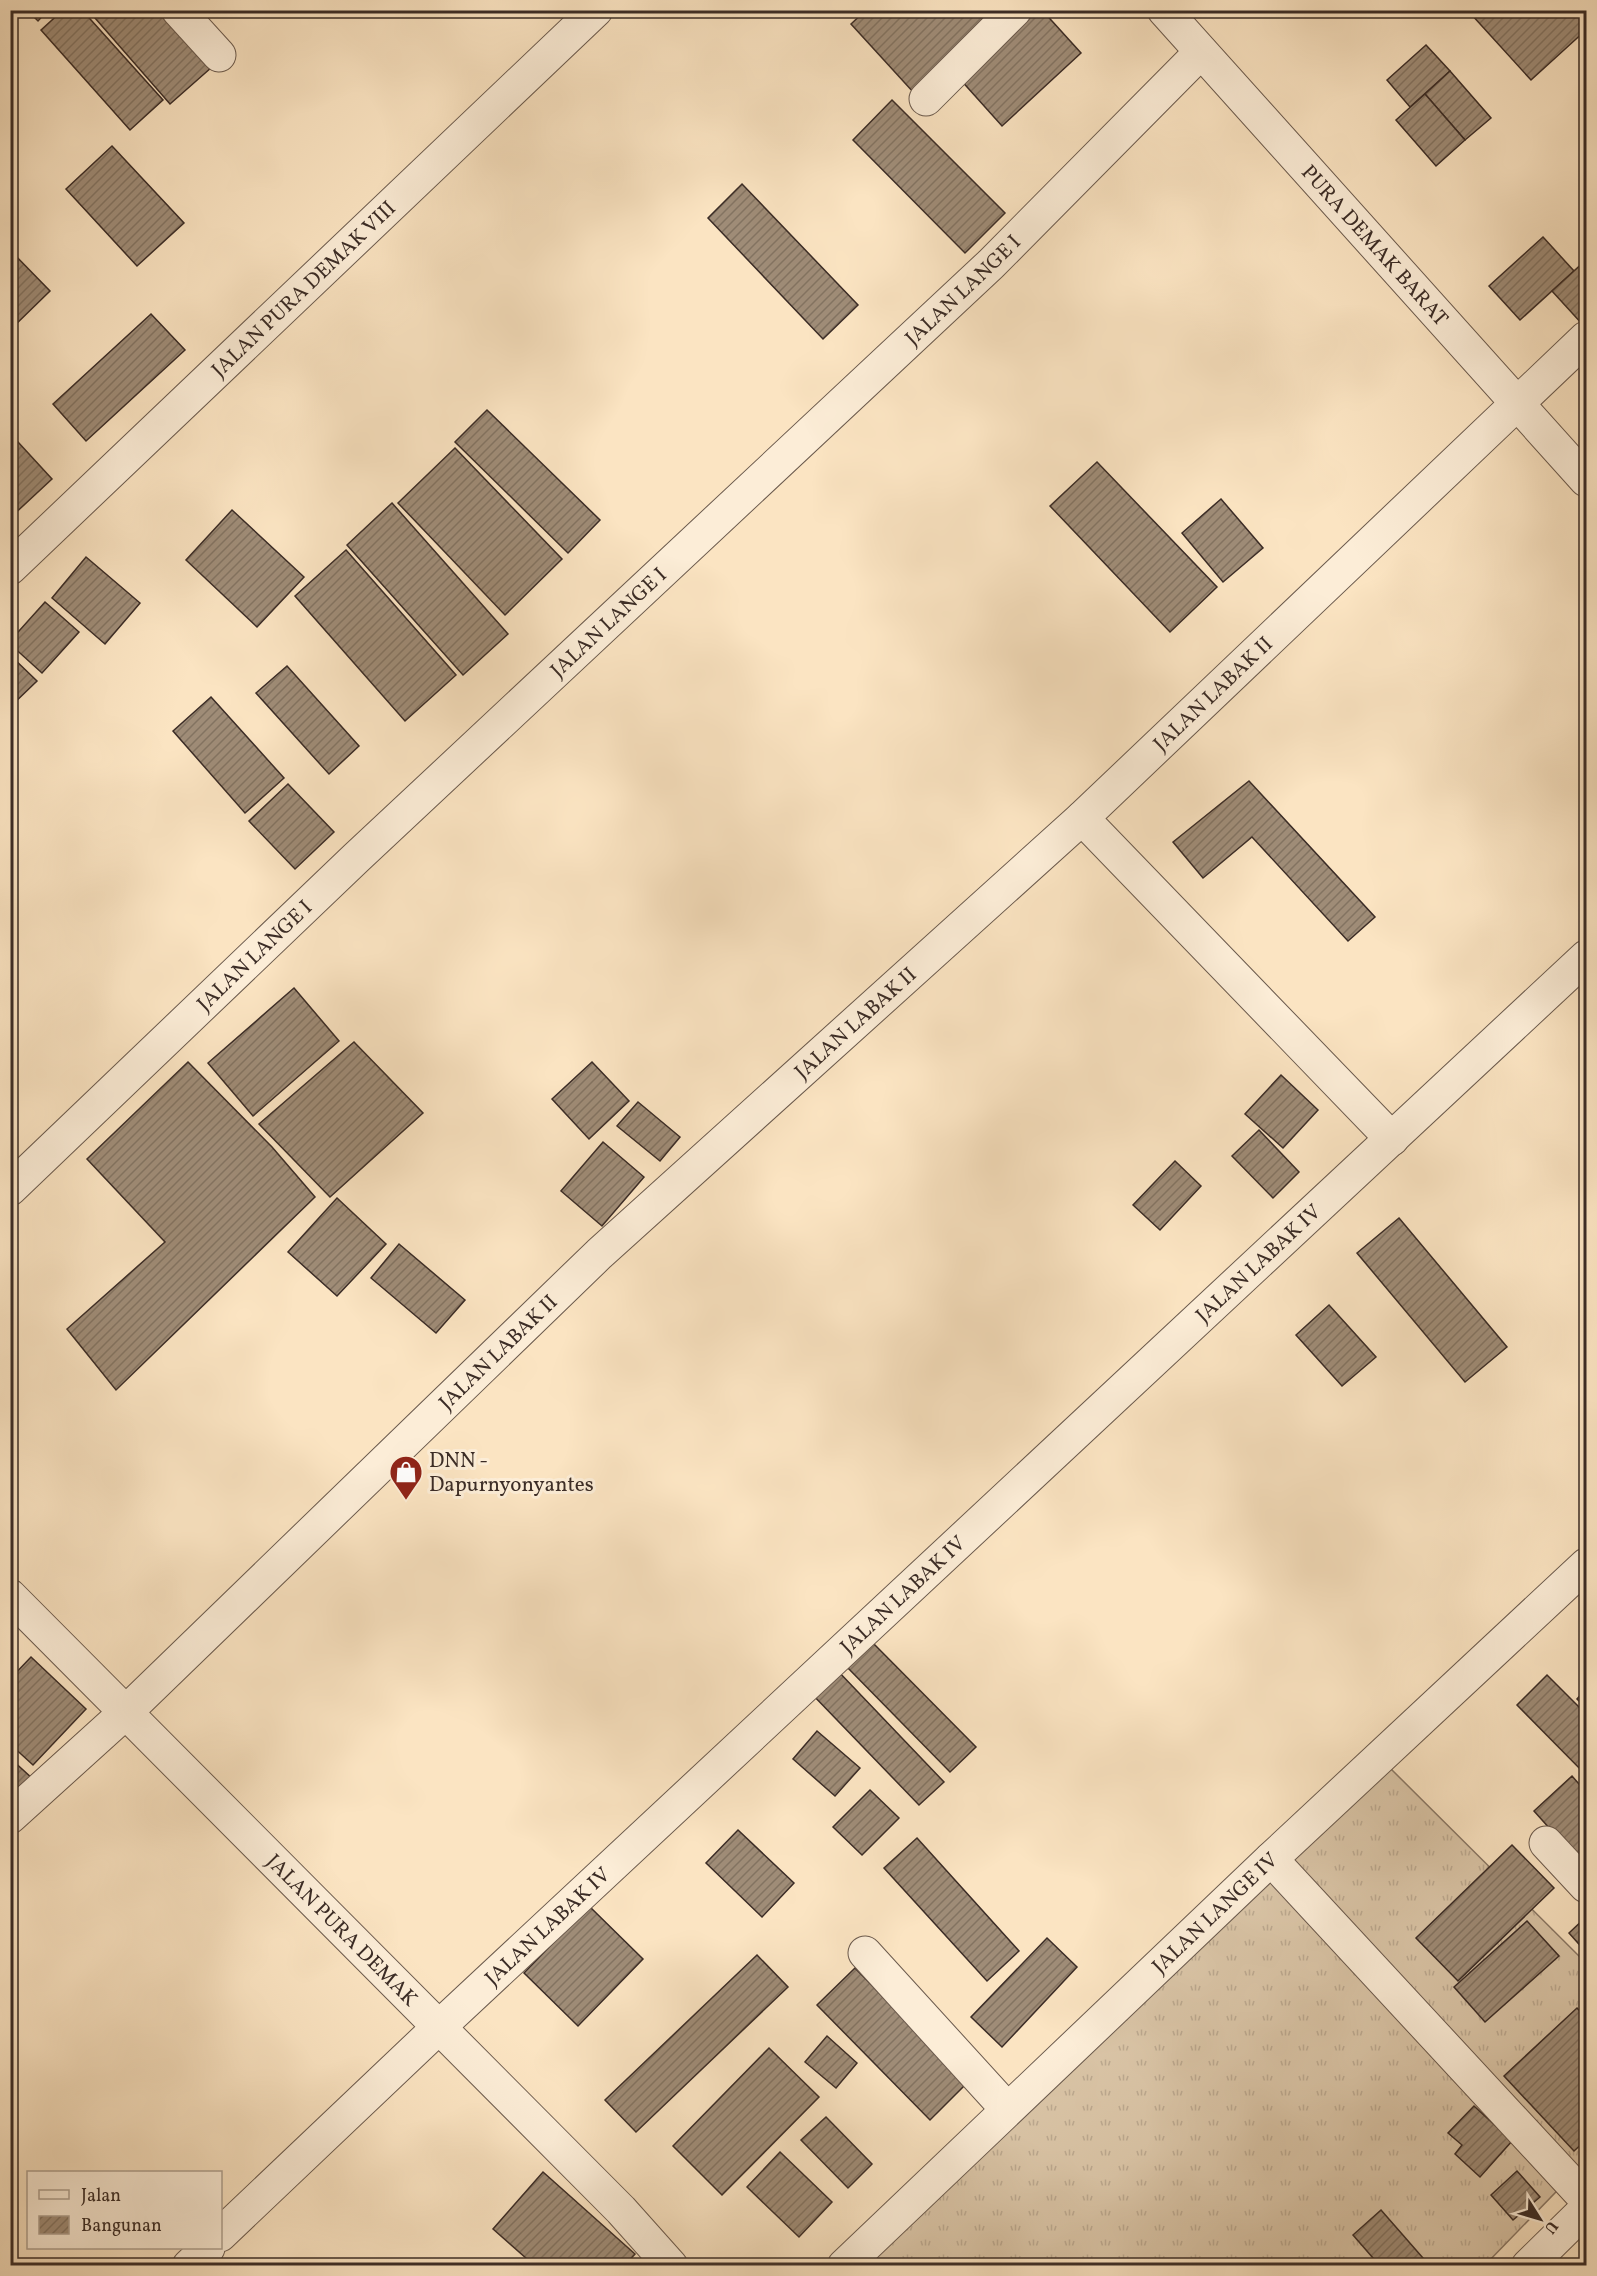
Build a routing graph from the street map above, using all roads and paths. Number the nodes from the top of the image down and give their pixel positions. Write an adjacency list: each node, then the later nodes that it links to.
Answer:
1 (178, 10): 6 (street)
2 (596, 10): 11 (street, JALAN PURA DEMAK VIII)
3 (1015, 10): 7 (street)
4 (1164, 10): 5 (street, PURA DEMAK BARAT)
5 (1201, 52): 9 (street, PURA DEMAK BARAT); 15 (street, JALAN LANGE I)
6 (219, 55)
7 (926, 99)
8 (1587, 338): 9 (street, JALAN LABAK II)
9 (1517, 402): 10 (street, PURA DEMAK BARAT); 12 (street, JALAN LABAK II)
10 (1587, 480)
11 (10, 568)
12 (1082, 818): 14 (street); 18 (street, JALAN LABAK II)
13 (1587, 957): 14 (street, JALAN LABAK IV)
14 (1392, 1139): 24 (street, JALAN LABAK IV)
15 (10, 1189)
16 (1587, 1565): 21 (street, JALAN LANGE IV)
17 (10, 1596): 18 (street, JALAN PURA DEMAK)
18 (126, 1712): 19 (street, JALAN LABAK II); 24 (street, JALAN PURA DEMAK)
19 (10, 1817)
20 (1546, 1843): 22 (street)
21 (1271, 1859): 25 (street, JALAN LANGE IV); 26 (street)
22 (1587, 1886)
23 (865, 1953): 25 (street)
24 (439, 2027): 28 (street, JALAN LABAK IV); 31 (street, JALAN PURA DEMAK)
25 (1006, 2109): 32 (street, JALAN LANGE IV)
26 (1587, 2199)
27 (1587, 2209): 33 (street)
28 (222, 2233)
29 (206, 2249): 30 (street)
30 (189, 2265)
31 (671, 2265)
32 (844, 2265)
33 (1528, 2265)

